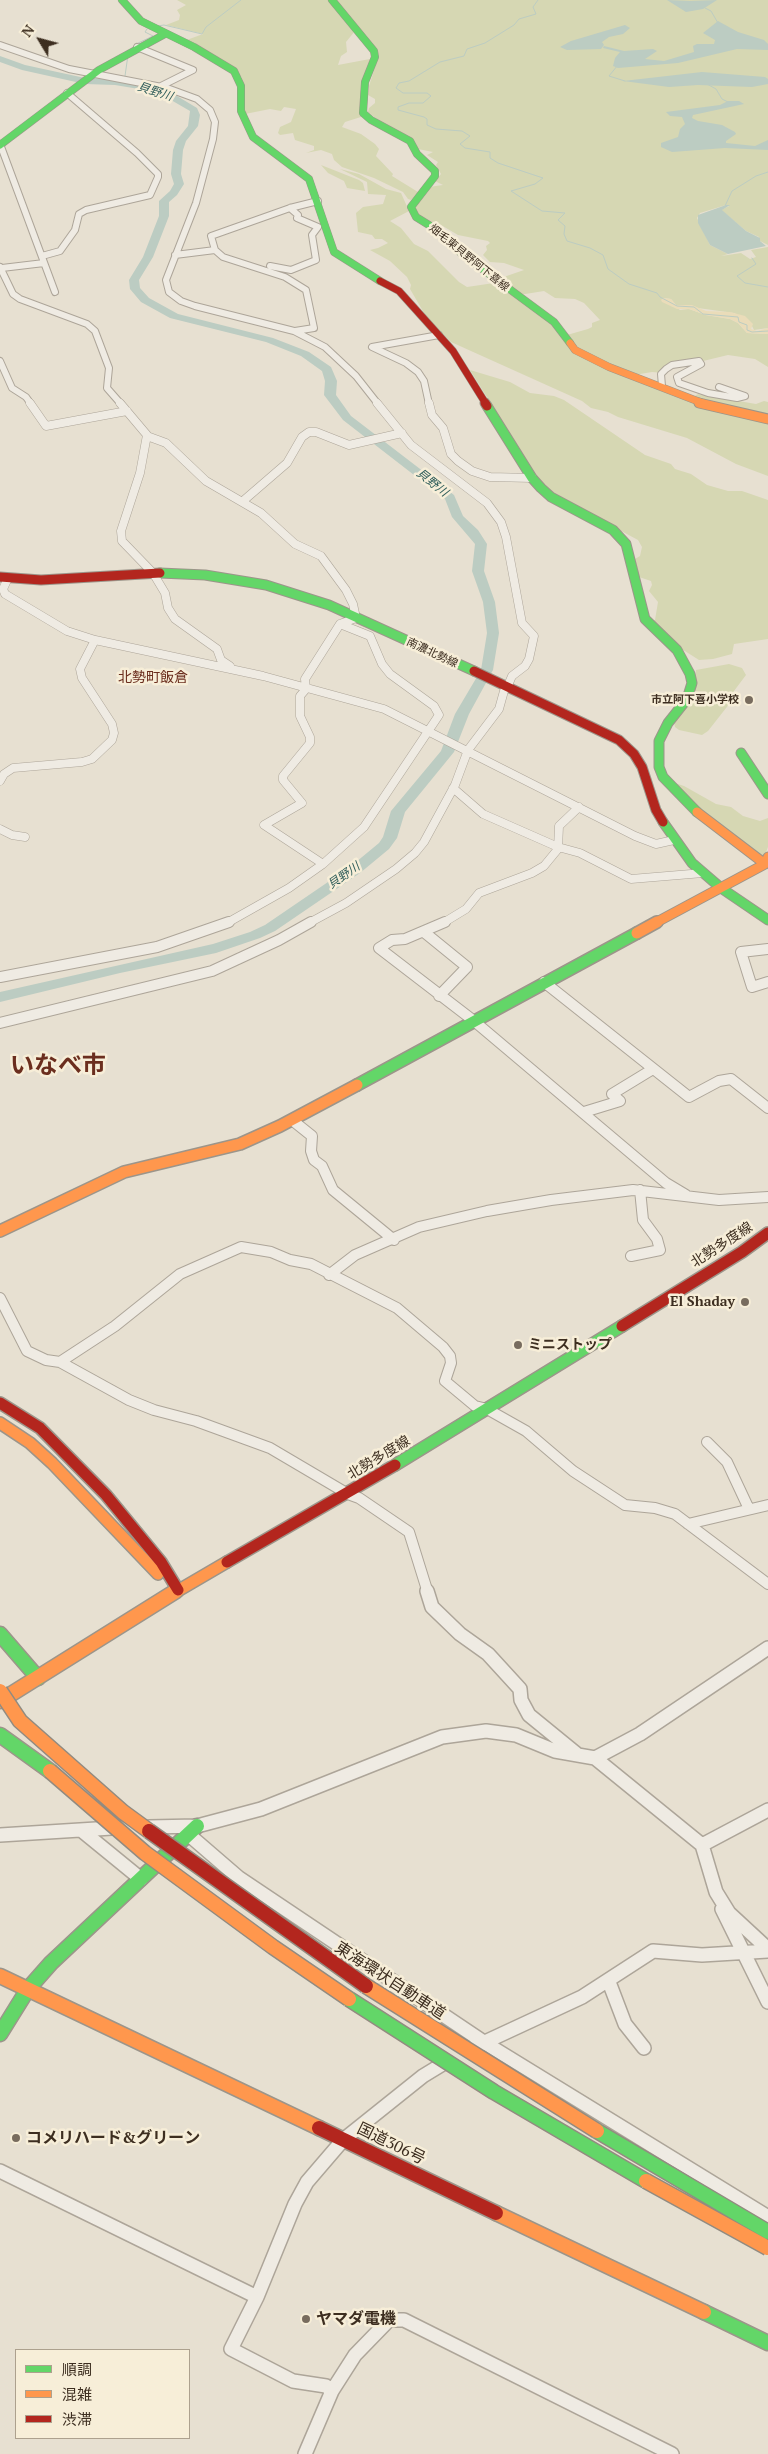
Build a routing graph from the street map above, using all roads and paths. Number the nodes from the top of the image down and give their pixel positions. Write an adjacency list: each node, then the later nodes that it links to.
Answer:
1 (122, 0): 3 (main road)
2 (332, 0): 21 (main road, 畑毛東貝野阿下喜線)
3 (165, 34): 5 (main road); 10 (main road)
4 (0, 45): 6 (street)
5 (137, 47): 6 (main road); 7 (street)
6 (93, 74): 7 (street); 8 (main road)
7 (159, 87): 13 (street)
8 (67, 93): 9 (main road); 14 (street)
9 (0, 145): 14 (street)
10 (318, 201): 11 (street); 19 (main road)
11 (290, 208): 12 (street); 12 (street)
12 (216, 251): 13 (street); 18 (street)
13 (175, 255): 18 (street)
14 (42, 256): 15 (street)
15 (44, 263): 16 (street); 17 (street)
16 (1, 268): 23 (street)
17 (54, 292)
18 (294, 331): 25 (street)
19 (439, 335): 27 (main road); 27 (street)
20 (0, 361): 23 (street)
21 (662, 386): 22 (street); 24 (main road, 畑毛東貝野阿下喜線)
22 (719, 386)
23 (127, 411): 26 (street)
24 (768, 419)
25 (400, 434): 28 (street); 35 (street)
26 (147, 436): 28 (street); 29 (street)
27 (532, 478): 48 (main road)
28 (243, 501): 31 (street)
29 (153, 573): 30 (main road, 南濃北勢線); 31 (main road, 南濃北勢線); 34 (street)
30 (4, 577): 33 (street)
31 (356, 618): 32 (street); 35 (main road, 南濃北勢線)
32 (340, 624): 36 (street); 37 (street)
33 (95, 640): 34 (street); 40 (street)
34 (235, 670): 36 (street)
35 (504, 686): 38 (street); 46 (main road, 南濃北勢線)
36 (306, 689): 37 (street); 49 (street)
37 (426, 730): 38 (street); 49 (street)
38 (468, 750): 41 (street); 43 (street)
39 (741, 752): 42 (main road)
40 (0, 781)
41 (453, 788): 47 (street); 60 (street)
42 (768, 794)
43 (579, 807): 46 (street); 47 (street)
44 (0, 829): 45 (street)
45 (25, 837)
46 (674, 840): 50 (main road, 南濃北勢線)
47 (558, 847): 50 (street); 53 (street)
48 (767, 862): 51 (main road)
49 (323, 864): 55 (street)
50 (703, 873): 51 (main road, 南濃北勢線)
51 (721, 888): 52 (main road, 南濃北勢線); 56 (main road)
52 (768, 920)
53 (424, 932): 58 (street); 58 (street)
54 (768, 949): 57 (street)
55 (0, 977)
56 (544, 982): 59 (main road); 61 (street)
57 (768, 982)
58 (439, 996): 59 (street)
59 (474, 1021): 63 (street); 64 (main road)
60 (0, 1023)
61 (653, 1070): 62 (street); 63 (street)
62 (768, 1108)
63 (584, 1112): 66 (street)
64 (292, 1120): 68 (main road); 70 (street)
65 (640, 1190): 66 (street); 70 (street); 71 (street)
66 (686, 1195): 67 (street)
67 (768, 1197)
68 (0, 1231)
69 (768, 1233): 76 (main road, 北勢多度線)
70 (394, 1240): 72 (street)
71 (631, 1256)
72 (329, 1275): 74 (street); 76 (street)
73 (0, 1298): 74 (street)
74 (60, 1362): 79 (street)
75 (0, 1403): 84 (main road)
76 (487, 1410): 79 (main road, 北勢多度線); 82 (street)
77 (0, 1422): 84 (main road)
78 (707, 1442): 81 (street)
79 (348, 1494): 84 (main road, 北勢多度線); 91 (street)
80 (768, 1505): 81 (street)
81 (749, 1509): 82 (street)
82 (688, 1524): 83 (street)
83 (768, 1584)
84 (178, 1590): 87 (main road, 北勢多度線)
85 (0, 1634): 87 (main road)
86 (768, 1648): 92 (street)
87 (38, 1678): 89 (main road, 北勢多度線)
88 (0, 1691): 112 (main road, 東海環状自動車道, bridge)
89 (0, 1701)
90 (0, 1735): 113 (main road, bridge)
91 (581, 1757): 92 (street); 95 (street)
92 (595, 1758): 97 (street)
93 (768, 1810): 97 (street)
94 (81, 1830): 95 (street); 96 (street); 98 (street)
95 (192, 1830): 98 (main road); 107 (street)
96 (0, 1835)
97 (702, 1845): 99 (street)
98 (140, 1879): 104 (main road)
99 (716, 1892): 100 (street); 101 (street)
100 (768, 1950): 101 (street)
101 (742, 1953): 103 (street); 105 (street)
102 (0, 1976): 104 (main road, 国道306号)
103 (609, 1982): 107 (street); 108 (street)
104 (28, 1989): 106 (main road); 109 (main road, 国道306号)
105 (768, 2002)
106 (0, 2034)
107 (485, 2043): 109 (street); 111 (street)
108 (644, 2048)
109 (344, 2140): 114 (street); 115 (main road, 国道306号)
110 (0, 2171): 114 (street)
111 (768, 2217)
112 (768, 2232)
113 (768, 2248)
114 (256, 2297): 116 (street)
115 (768, 2343)
116 (332, 2391): 117 (street); 118 (street)
117 (305, 2454)
118 (672, 2454)

